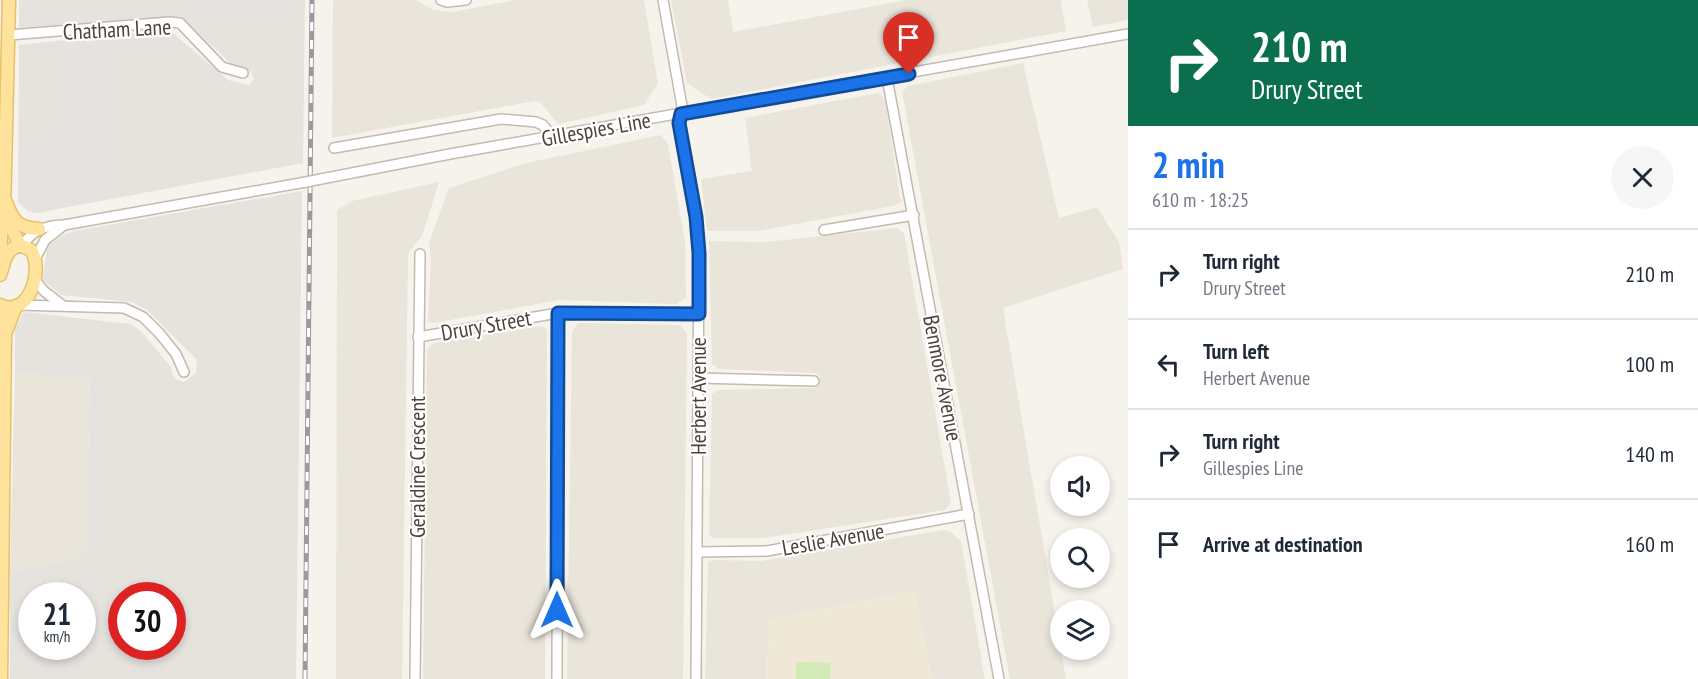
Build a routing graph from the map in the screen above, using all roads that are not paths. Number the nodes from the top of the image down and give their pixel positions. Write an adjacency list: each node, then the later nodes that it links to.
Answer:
1 (9, 0): 6 (main road)
2 (441, 0): 3 (street)
3 (466, 0)
4 (663, 0): 10 (street, Herbert Avenue)
5 (1128, 34): 9 (street, Gillespies Line)
6 (9, 35): 7 (street, Chatham Lane); 8 (main road)
7 (243, 73)
8 (4, 77): 13 (main road)
9 (887, 78): 10 (street, Gillespies Line); 15 (street, Benmore Avenue)
10 (681, 114): 11 (street, Gillespies Line); 29 (street, Herbert Avenue)
11 (552, 136): 12 (street); 16 (street, Gillespies Line, bridge)
12 (334, 148)
13 (4, 198): 14 (main road); 17 (main road)
14 (4, 213): 19 (main road); 22 (main road)
15 (914, 215): 18 (street); 36 (street, Benmore Avenue)
16 (64, 225): 17 (street, Gillespies Line); 21 (street)
17 (39, 229): 19 (street)
18 (824, 230)
19 (21, 246): 21 (main road); 22 (main road)
20 (420, 254): 31 (street, Geraldine Crescent)
21 (35, 259): 23 (main road)
22 (2, 271)
23 (34, 280): 25 (main road); 26 (street)
24 (0, 304): 25 (main road)
25 (18, 305): 26 (street); 30 (main road)
26 (62, 305): 32 (street)
27 (0, 312): 30 (main road)
28 (558, 313): 29 (street, Drury Street); 31 (street, Drury Street); 40 (street)
29 (699, 314): 33 (street, Herbert Avenue)
30 (5, 334): 35 (main road)
31 (418, 337): 39 (street, Geraldine Crescent)
32 (184, 372)
33 (699, 378): 34 (street); 37 (street, Herbert Avenue)
34 (814, 381)
35 (2, 458): 38 (main road)
36 (969, 514): 37 (street, Leslie Avenue); 42 (street, Benmore Avenue)
37 (697, 552): 41 (street, Herbert Avenue)
38 (1, 679)
39 (415, 679)
40 (556, 679)
41 (696, 679)
42 (999, 679)

